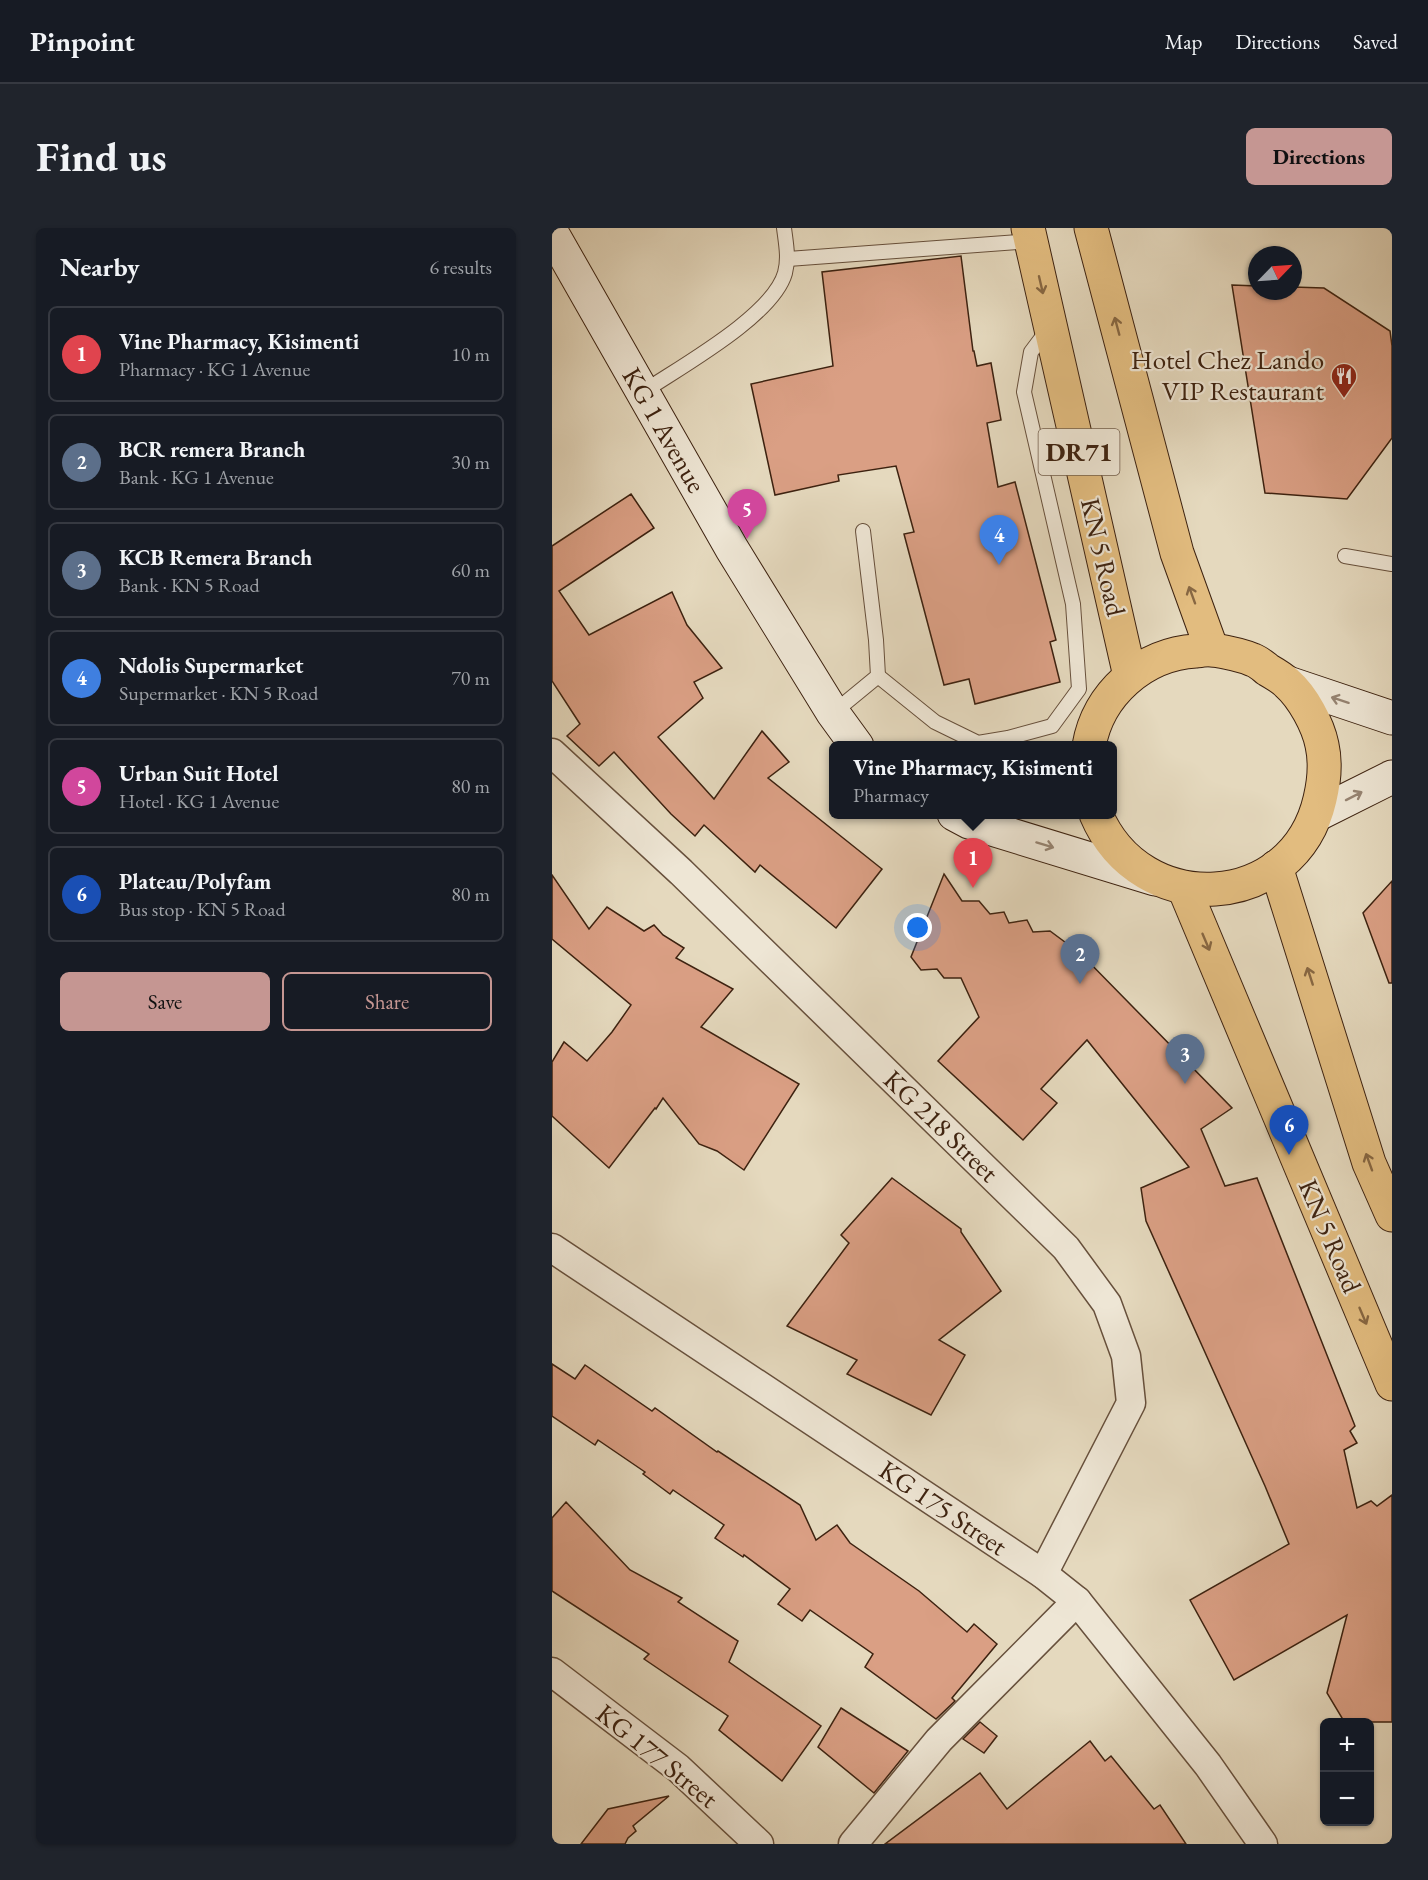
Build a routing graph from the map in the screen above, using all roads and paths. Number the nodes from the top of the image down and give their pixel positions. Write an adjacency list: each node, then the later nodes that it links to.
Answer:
1 (784, 228): 5 (lane)
2 (1091, 228): 11 (main road, DR71, one-way to 2)
3 (552, 233): 7 (street, KG 1 Avenue)
4 (1029, 234): 5 (lane); 6 (main road, KN 5 Road / DR71, one-way to 6)
5 (788, 259): 7 (lane)
6 (1050, 326): 13 (main road, KN 5 Road / DR71); 19 (lane)
7 (643, 392): 15 (street, KG 1 Avenue)
8 (863, 531): 12 (lane)
9 (1345, 556): 10 (lane)
10 (1392, 564)
11 (1212, 650): 13 (main road); 14 (main road)
12 (878, 676): 15 (lane); 18 (lane)
13 (1130, 676): 20 (main road)
14 (1288, 683): 16 (street, one-way to 14); 23 (main road)
15 (833, 713): 17 (street, KG 1 Avenue)
16 (1392, 718)
17 (853, 741)
18 (974, 741)
19 (990, 741)
20 (1090, 741)
21 (552, 753): 31 (street, KG 218 Street)
22 (1392, 777): 23 (street, one-way to 22)
23 (1316, 816): 26 (main road)
24 (974, 819): 27 (street, one-way to 27)
25 (1098, 819): 27 (main road)
26 (1276, 867): 27 (main road); 28 (main road, one-way to 26)
27 (1170, 884): 30 (main road, KN 5 Road, one-way to 30)
28 (1392, 1215)
29 (552, 1248): 31 (street, KG 175 Street)
30 (1392, 1384)
31 (1044, 1574): 32 (street, KG 175 Street)
32 (1077, 1601): 35 (street); 36 (street, KG 175 Street)
33 (552, 1672): 34 (street, KG 177 Street)
34 (759, 1844)
35 (853, 1844)
36 (1263, 1844)

